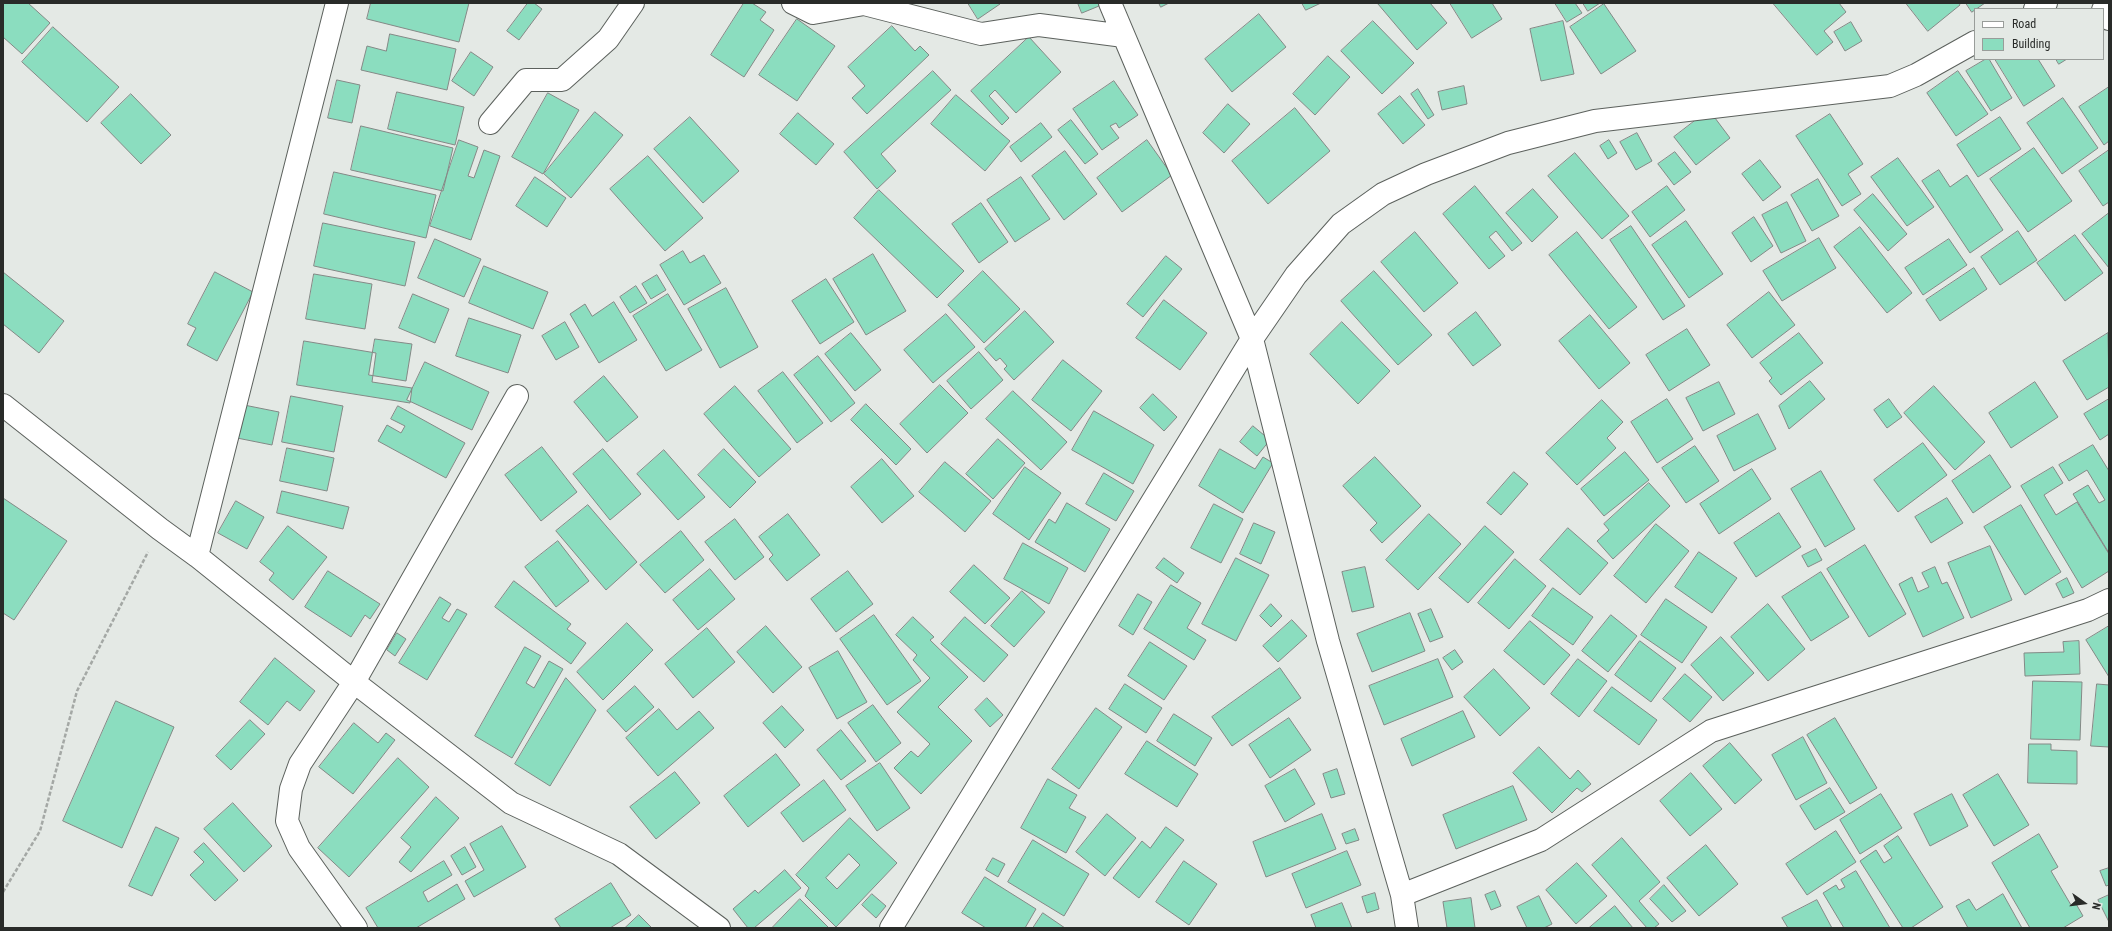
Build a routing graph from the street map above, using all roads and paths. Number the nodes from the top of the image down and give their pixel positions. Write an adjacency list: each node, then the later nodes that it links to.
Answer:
1 (337, 3): 14 (street)
2 (633, 3): 9 (street)
3 (793, 3): 7 (street)
4 (1110, 3): 7 (street)
5 (2046, 3): 6 (street)
6 (2037, 8)
7 (1124, 36): 10 (street)
8 (1974, 43): 10 (street)
9 (490, 123)
10 (1252, 339): 18 (street); 21 (street)
11 (516, 396): 16 (street)
12 (3, 405): 13 (street)
13 (160, 529): 14 (street); 17 (path)
14 (197, 556): 16 (street)
15 (2109, 600): 18 (street)
16 (354, 682): 19 (street); 20 (street)
17 (3, 892)
18 (1402, 894): 22 (street)
19 (356, 928)
20 (719, 928)
21 (891, 928)
22 (1407, 928)

